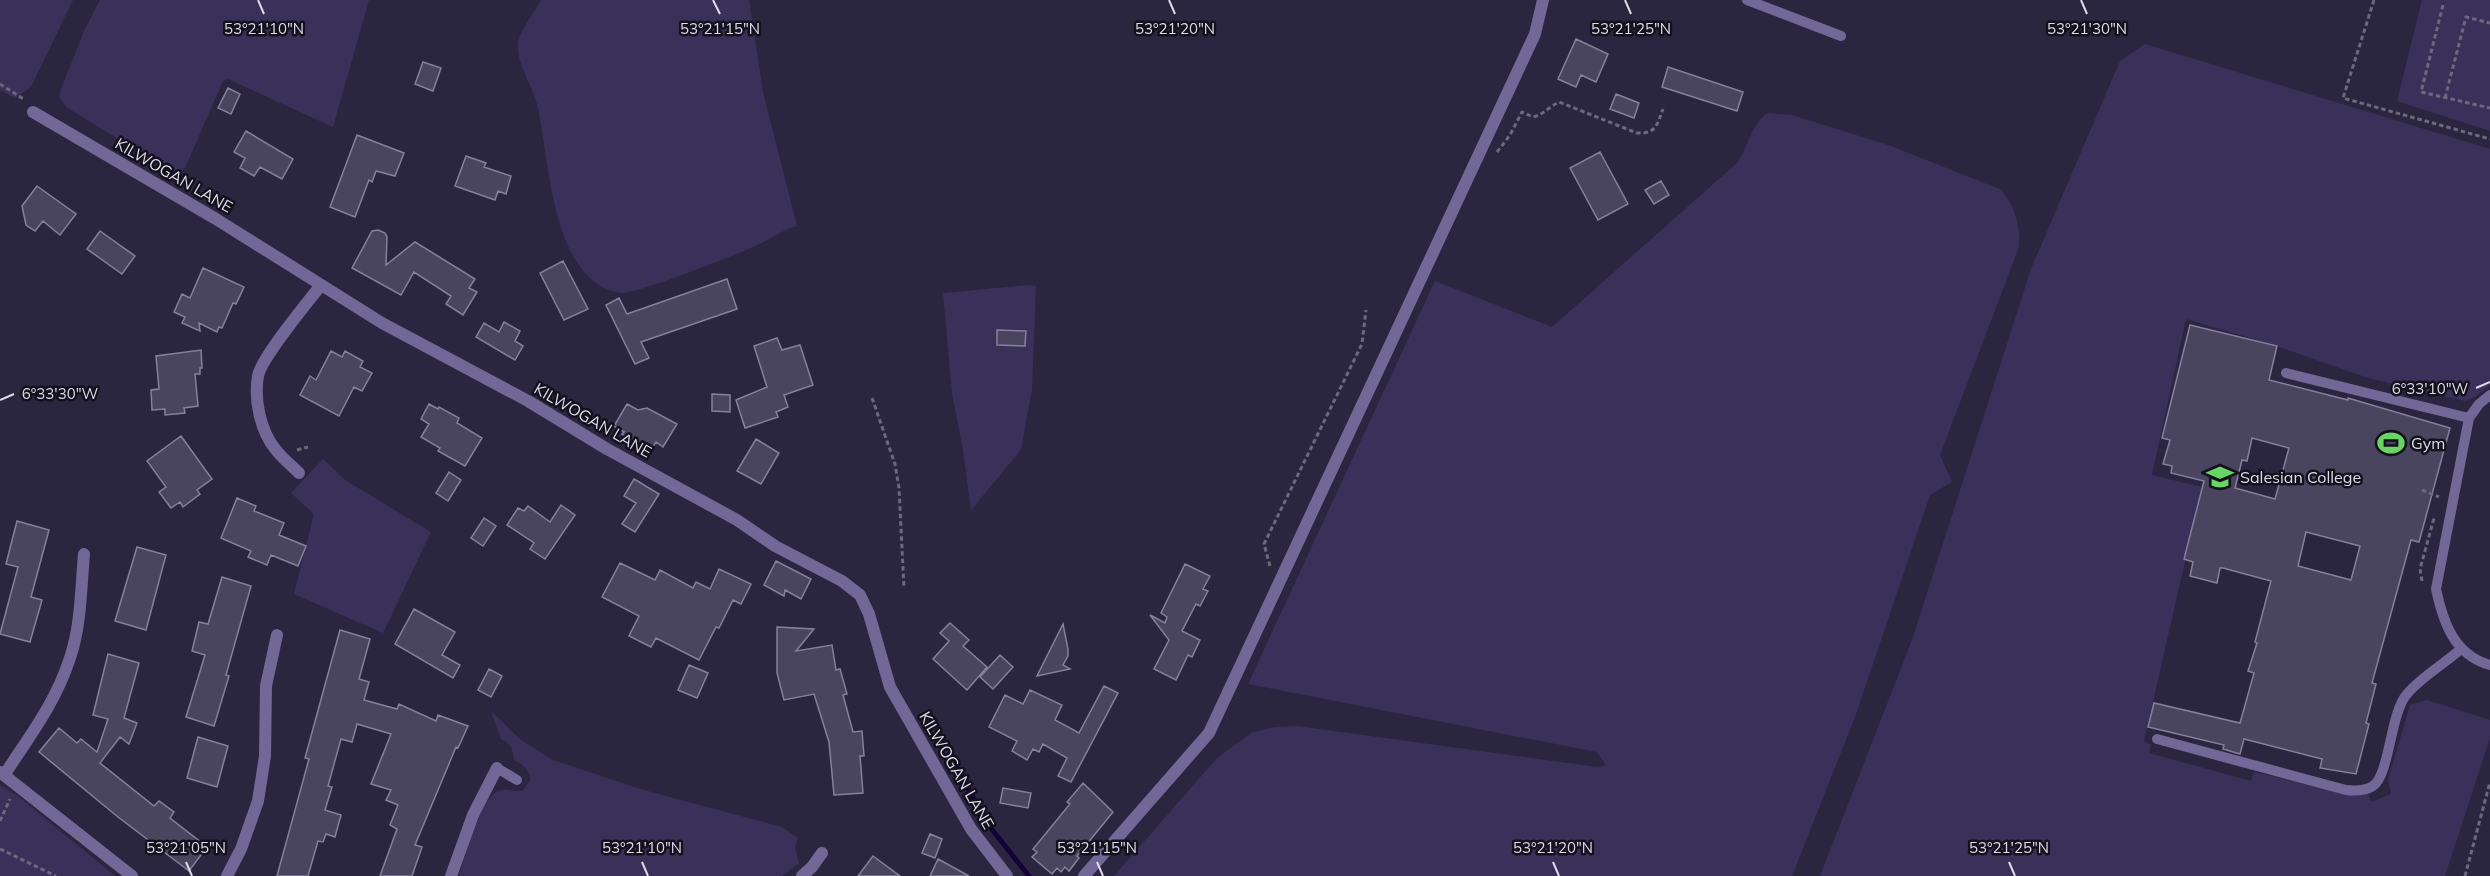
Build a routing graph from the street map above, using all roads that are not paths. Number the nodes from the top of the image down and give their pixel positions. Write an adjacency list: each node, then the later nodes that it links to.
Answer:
1 (1543, 0): 24 (street)
2 (1747, 0): 3 (lane)
3 (1841, 36)
4 (33, 112): 5 (street, KILWOGAN LANE)
5 (321, 285): 9 (street); 23 (street, KILWOGAN LANE)
6 (2286, 373): 8 (lane)
7 (2490, 395): 8 (lane)
8 (2469, 418): 12 (lane)
9 (299, 473)
10 (84, 554): 16 (street)
11 (277, 635): 20 (street)
12 (2461, 649): 13 (lane); 14 (lane)
13 (2490, 665)
14 (2157, 739)
15 (497, 768): 17 (lane); 21 (street)
16 (2, 773): 19 (street)
17 (517, 780)
18 (822, 853): 22 (street)
19 (132, 876)
20 (226, 876)
21 (451, 876)
22 (802, 876)
23 (1007, 876)
24 (1084, 876)

